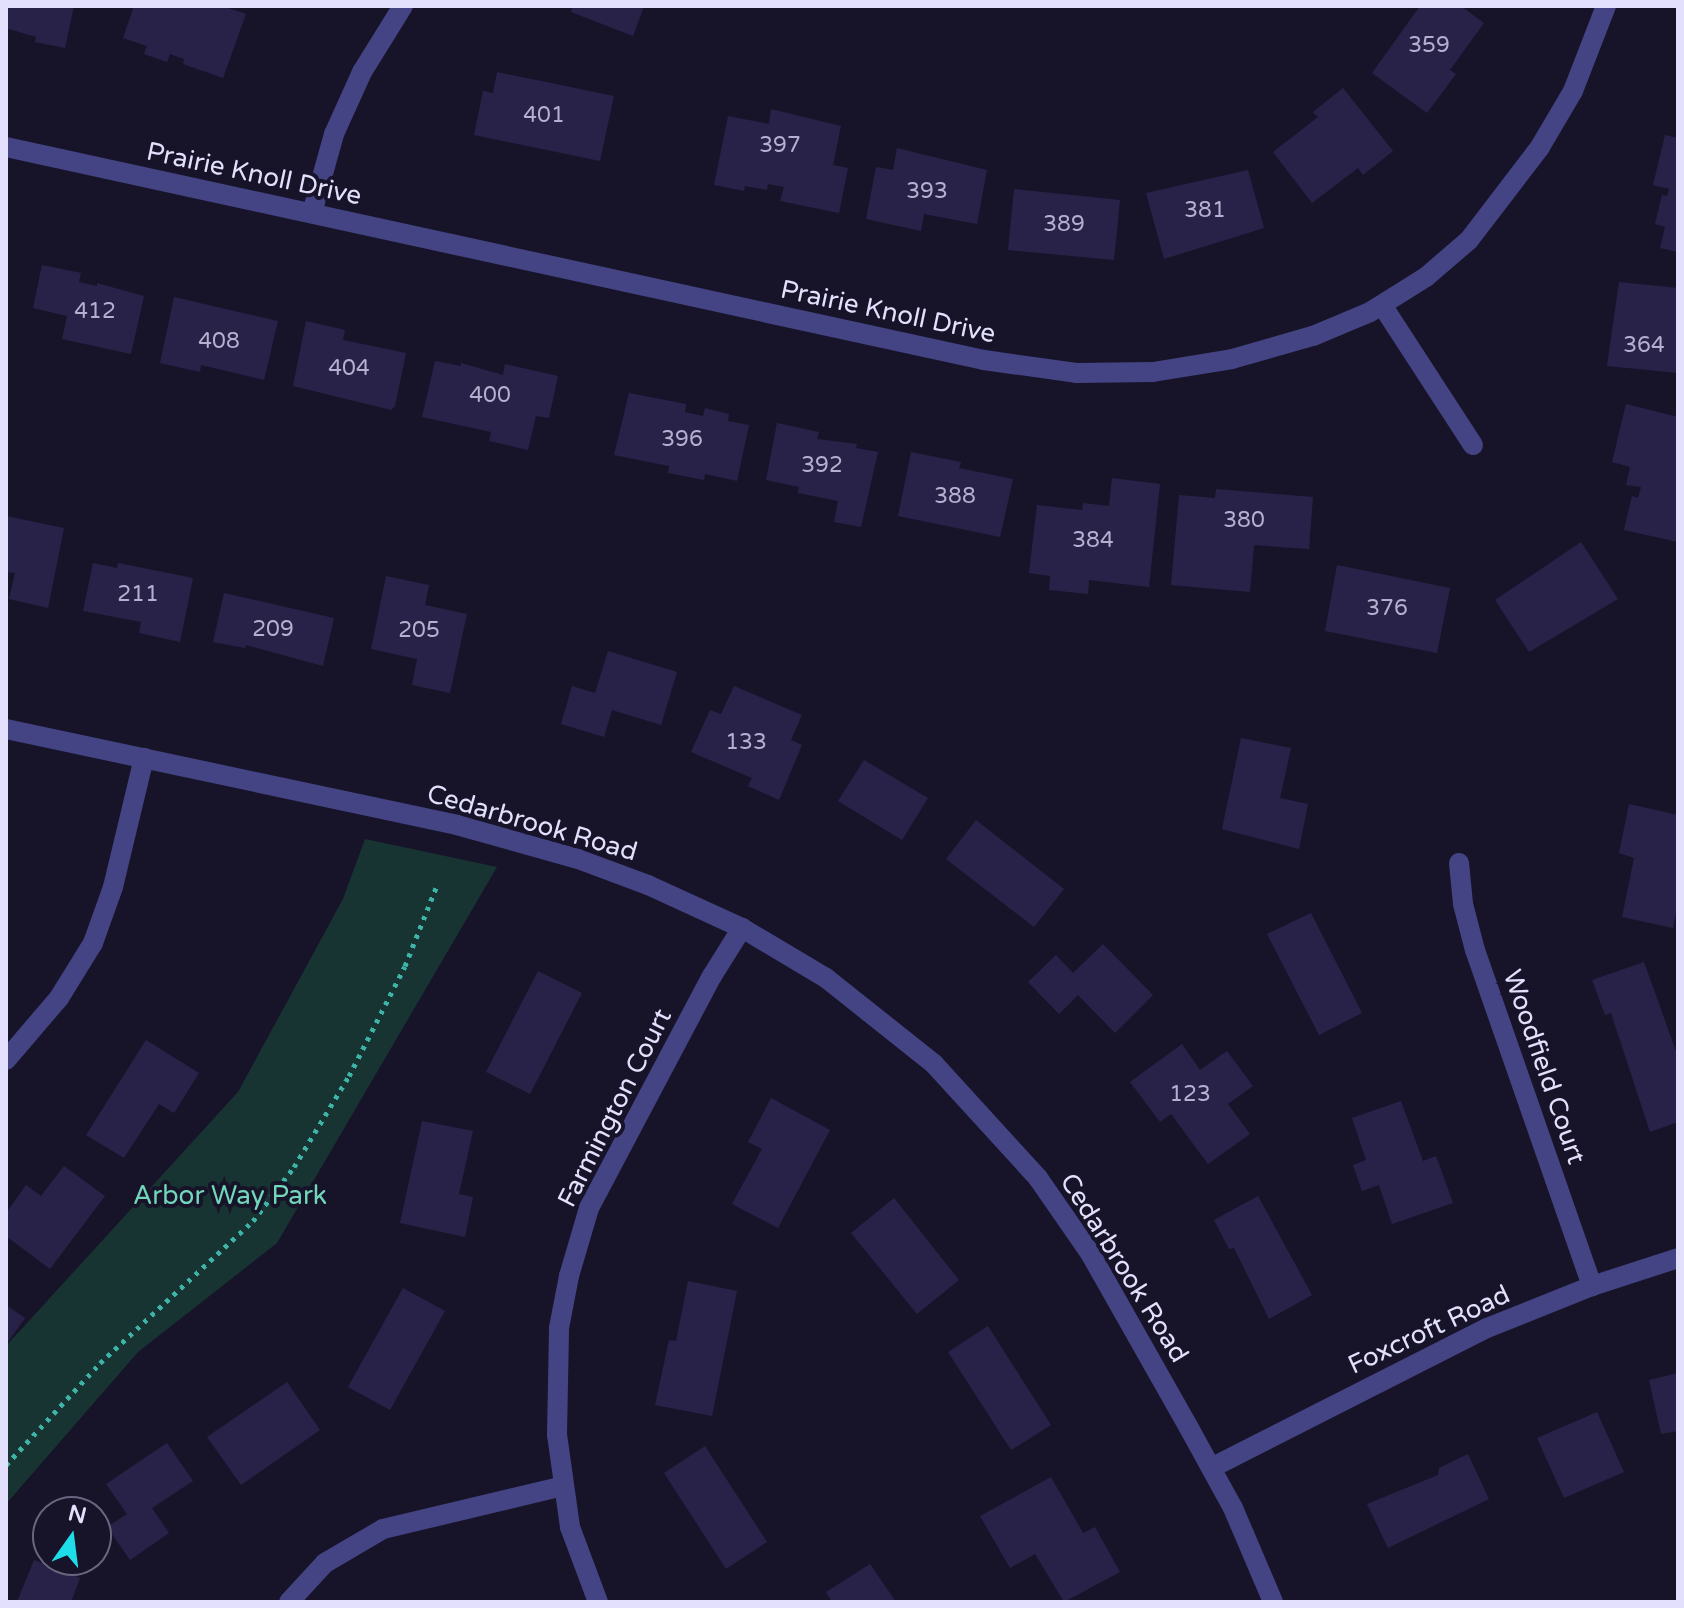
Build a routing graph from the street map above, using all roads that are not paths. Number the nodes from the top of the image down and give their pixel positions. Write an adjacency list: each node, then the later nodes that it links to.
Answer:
1 (403, 6): 4 (street)
2 (1606, 6): 5 (street, Prairie Knoll Drive)
3 (6, 147): 4 (street, Prairie Knoll Drive)
4 (312, 213): 5 (street, Prairie Knoll Drive)
5 (1382, 305): 6 (street)
6 (1473, 445)
7 (6, 729): 8 (street, Cedarbrook Road)
8 (144, 758): 10 (street, Cedarbrook Road); 11 (street)
9 (1459, 863): 13 (street, Woodfield Court)
10 (742, 928): 14 (street, Cedarbrook Road); 15 (street, Farmington Court)
11 (6, 1060)
12 (1678, 1258): 13 (street, Foxcroft Road)
13 (1592, 1286): 14 (street, Foxcroft Road)
14 (1211, 1468): 18 (street, Cedarbrook Road)
15 (563, 1486): 16 (street); 17 (street, Farmington Court)
16 (289, 1602)
17 (598, 1602)
18 (1273, 1602)

